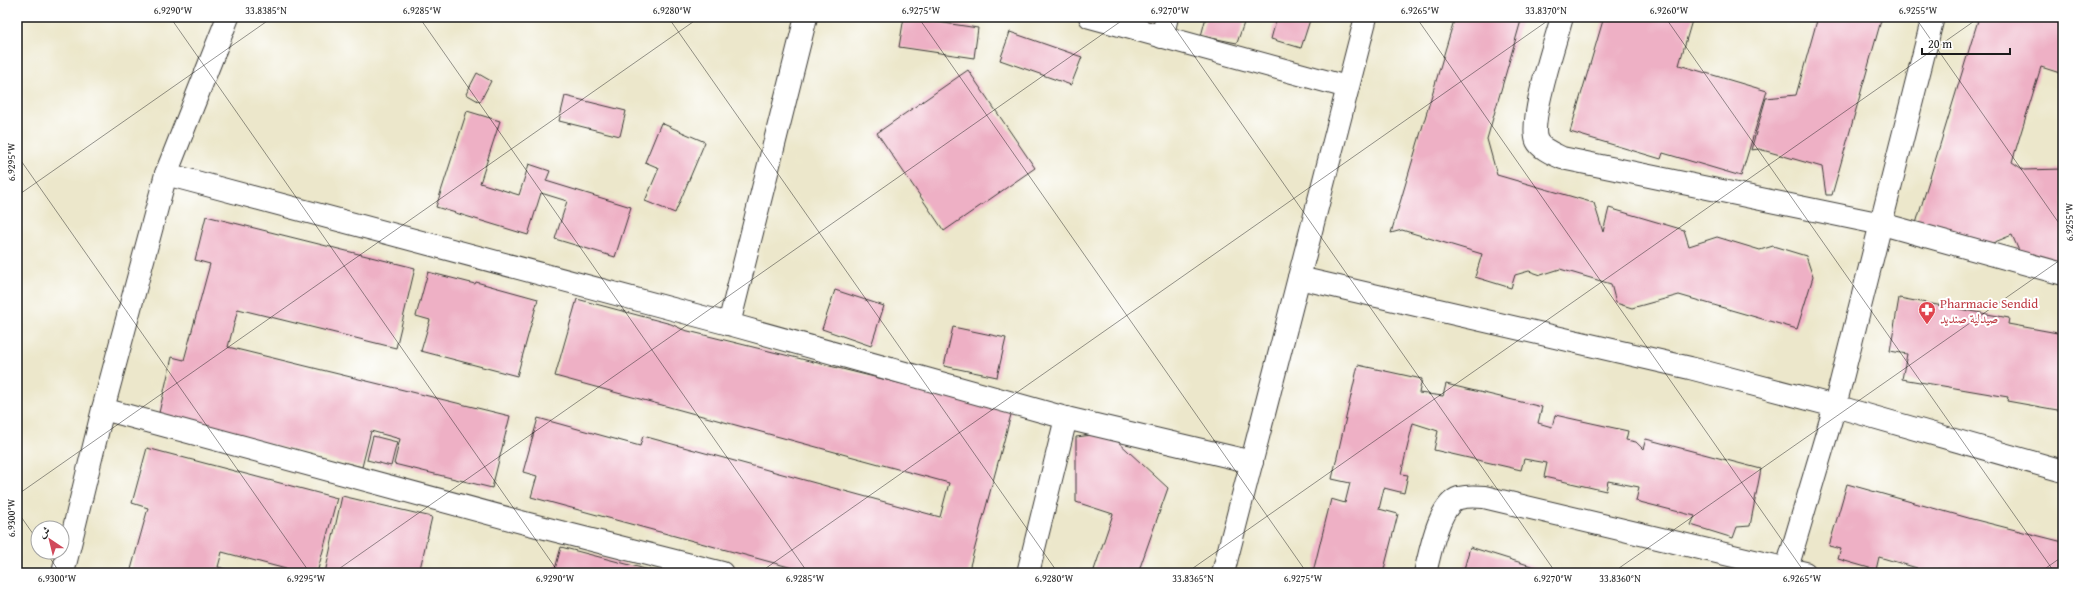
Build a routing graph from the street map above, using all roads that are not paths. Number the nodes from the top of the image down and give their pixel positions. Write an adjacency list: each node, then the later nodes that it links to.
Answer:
1 (228, 17): 9 (street)
2 (806, 17): 13 (street)
3 (1090, 17): 7 (street)
4 (1366, 17): 8 (street)
5 (1562, 17): 10 (street)
6 (1933, 17): 10 (street)
7 (1164, 27): 8 (street)
8 (1346, 87): 12 (street)
9 (166, 174): 13 (street); 15 (street)
10 (1882, 224): 11 (street); 14 (street)
11 (2063, 274)
12 (1299, 278): 14 (street); 17 (street)
13 (729, 324): 16 (street)
14 (1835, 406): 18 (street); 19 (street)
15 (103, 408): 20 (street); 21 (street)
16 (1066, 418): 17 (street); 22 (street)
17 (1252, 462): 23 (street)
18 (2063, 471)
19 (1796, 570): 24 (street)
20 (63, 573)
21 (722, 573)
22 (1028, 573)
23 (1223, 573)
24 (1425, 573)

